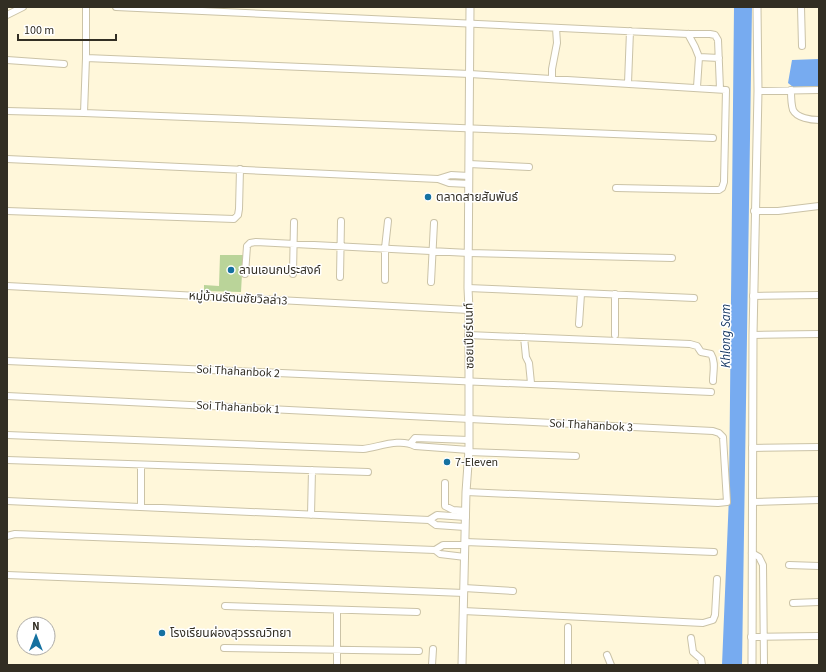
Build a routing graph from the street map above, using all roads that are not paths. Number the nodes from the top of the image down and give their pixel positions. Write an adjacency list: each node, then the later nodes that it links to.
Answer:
1 (23, 7): 7 (street)
2 (86, 7): 13 (street)
3 (116, 7): 8 (street)
4 (470, 7): 8 (street, ซอยเปียร์นนท์)
5 (757, 7): 25 (street)
6 (801, 7): 12 (street)
7 (7, 15)
8 (470, 24): 9 (street); 18 (street, ซอยเปียร์นนท์)
9 (556, 28): 10 (street); 19 (street)
10 (630, 31): 11 (street); 20 (street)
11 (688, 34): 14 (street); 15 (street)
12 (802, 46)
13 (86, 58): 18 (street); 27 (street)
14 (699, 58): 15 (street); 21 (street)
15 (719, 58): 22 (street)
16 (7, 60): 17 (street)
17 (64, 64)
18 (470, 74): 19 (street); 29 (street, ซอยเปียร์นนท์)
19 (552, 79): 20 (street)
20 (628, 83): 21 (street)
21 (697, 87): 22 (street)
22 (720, 89): 38 (street)
23 (791, 90): 24 (street); 25 (street); 28 (street)
24 (819, 90)
25 (758, 91): 40 (street)
26 (7, 111): 27 (street)
27 (84, 113): 29 (street)
28 (819, 120)
29 (469, 128): 30 (street); 32 (street, ซอยเปียร์นนท์)
30 (713, 138)
31 (7, 159): 34 (street)
32 (469, 164): 33 (street); 35 (street, ซอยเปียร์นนท์)
33 (529, 166)
34 (240, 169): 36 (street); 41 (street)
35 (469, 176): 36 (street); 37 (street, ซอยเปียร์นนท์)
36 (438, 179): 37 (street)
37 (469, 184): 50 (street, ซอยเปียร์นนท์)
38 (616, 188)
39 (819, 206): 40 (street)
40 (754, 210): 62 (street)
41 (7, 211)
42 (341, 221): 47 (street)
43 (388, 221): 48 (street)
44 (294, 222): 46 (street)
45 (434, 223): 49 (street)
46 (293, 244): 47 (street); 52 (street); 53 (street)
47 (342, 246): 48 (street); 54 (street)
48 (385, 248): 49 (street); 55 (street)
49 (432, 251): 50 (street); 56 (street)
50 (469, 253): 51 (street); 58 (street, ซอยเปียร์นนท์)
51 (672, 258)
52 (245, 274)
53 (293, 274)
54 (340, 277)
55 (385, 280)
56 (431, 282)
57 (7, 286): 64 (street, หมู่บ้านรัตนชัยวิลล่า3)
58 (468, 288): 59 (street); 64 (street, ซอยเปียร์นนท์)
59 (581, 294): 60 (street); 65 (street)
60 (615, 294): 63 (street); 68 (street)
61 (819, 295): 62 (street)
62 (753, 296): 69 (street)
63 (694, 298)
64 (469, 310): 67 (street, ซอยเปียร์นนท์)
65 (579, 324)
66 (819, 334): 69 (street)
67 (468, 335): 70 (street); 73 (street, ซอยเปียร์นนท์)
68 (615, 335)
69 (752, 335): 82 (street)
70 (524, 338): 72 (street); 74 (street)
71 (7, 362): 73 (street, Soi Thahanbok 2)
72 (713, 381)
73 (470, 382): 74 (street, Soi Thahanbok 2); 77 (street, ซอยเปียร์นนท์)
74 (531, 383): 75 (street, Soi Thahanbok 2)
75 (711, 392)
76 (7, 396): 77 (street, Soi Thahanbok 1)
77 (469, 418): 79 (street, ซอยเปียร์นนท์); 90 (street, Soi Thahanbok 3)
78 (7, 435): 80 (street)
79 (469, 440): 80 (street); 83 (street, ซอยเปียร์นนท์)
80 (410, 444): 83 (street)
81 (819, 447): 82 (street)
82 (752, 448): 93 (street)
83 (469, 451): 84 (street); 90 (street, ซอยเปียร์นนท์)
84 (576, 456)
85 (7, 460): 86 (street)
86 (141, 465): 87 (street); 94 (street)
87 (312, 470): 88 (street); 95 (street)
88 (368, 472)
89 (445, 483): 96 (street)
90 (466, 492): 96 (street, ซอยเปียร์นนท์)
91 (819, 500): 93 (street)
92 (7, 501): 94 (street)
93 (752, 502): 103 (street)
94 (141, 507): 95 (street)
95 (311, 514): 97 (street)
96 (466, 514): 97 (street); 98 (street, ซอยเปียร์นนท์)
97 (429, 520): 98 (street)
98 (465, 527): 100 (street, ซอยเปียร์นนท์)
99 (7, 536): 101 (street)
100 (465, 544): 101 (street); 102 (street); 104 (street, ซอยเปียร์นนท์)
101 (436, 550): 104 (street)
102 (714, 552)
103 (752, 553): 119 (street); 120 (street)
104 (465, 557): 109 (street, ซอยเปียร์นนท์)
105 (789, 566): 106 (street)
106 (819, 566)
107 (7, 575): 109 (street)
108 (717, 579): 115 (street)
109 (464, 590): 110 (street); 115 (street, ซอยเปียร์นนท์)
110 (513, 591)
111 (819, 602): 112 (street)
112 (792, 603)
113 (226, 606): 114 (street)
114 (337, 610): 116 (street); 123 (street)
115 (463, 611): 129 (street, ซอยเปียร์นนท์)
116 (417, 612)
117 (568, 627): 130 (street)
118 (819, 636): 120 (street)
119 (751, 637): 120 (street); 133 (street)
120 (764, 637): 134 (street)
121 (691, 638): 132 (street)
122 (224, 648): 123 (street)
123 (338, 649): 125 (street); 127 (street)
124 (433, 649): 128 (street)
125 (419, 652)
126 (608, 655): 131 (street)
127 (337, 665)
128 (432, 665)
129 (462, 665)
130 (568, 665)
131 (611, 665)
132 (702, 665)
133 (752, 665)
134 (764, 665)

